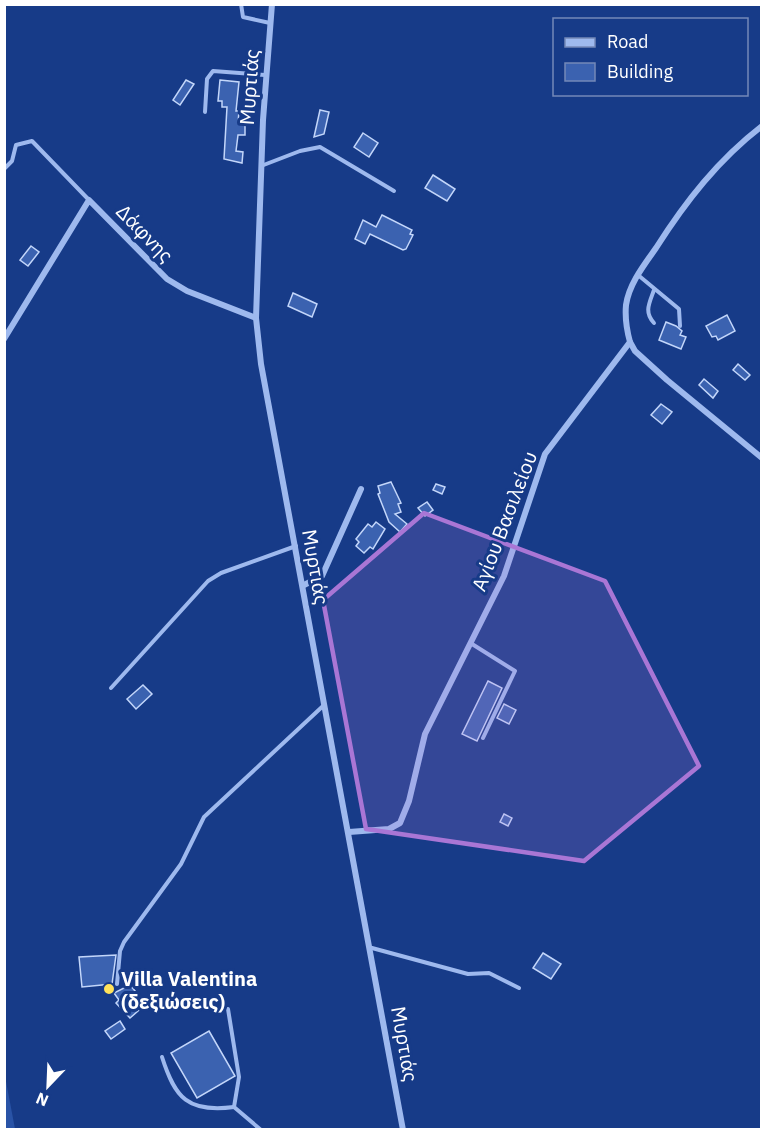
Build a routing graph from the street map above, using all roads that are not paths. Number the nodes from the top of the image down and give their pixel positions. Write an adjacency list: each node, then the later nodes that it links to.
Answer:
1 (241, 4): 3 (lane)
2 (272, 4): 3 (street, Μυρτιάς)
3 (270, 23): 4 (street, Μυρτιάς)
4 (266, 75): 5 (lane); 7 (street, Μυρτιάς)
5 (205, 112)
6 (762, 126): 11 (street)
7 (261, 166): 9 (lane); 13 (street, Μυρτιάς)
8 (4, 169): 10 (lane, Δάφνης)
9 (394, 191)
10 (89, 200): 13 (street, Δάφνης); 16 (street)
11 (638, 275): 12 (lane); 17 (street)
12 (654, 290): 14 (lane); 15 (lane)
13 (256, 318): 20 (street, Μυρτιάς)
14 (654, 323)
15 (680, 326)
16 (4, 339)
17 (630, 342): 18 (street); 22 (street, Αγίου Βασιλείου)
18 (762, 458)
19 (361, 489): 21 (street)
20 (296, 546): 21 (street, Μυρτιάς); 23 (lane)
21 (304, 585): 24 (street, Μυρτιάς)
22 (472, 644): 25 (lane); 26 (street, Αγίου Βασιλείου)
23 (111, 688)
24 (323, 706): 26 (street, Μυρτιάς); 28 (lane)
25 (483, 738)
26 (349, 832): 27 (street, Μυρτιάς)
27 (372, 948): 29 (lane); 34 (street, Μυρτιάς)
28 (117, 984)
29 (519, 988)
30 (228, 1009): 32 (lane)
31 (162, 1057): 32 (lane)
32 (234, 1107): 33 (lane)
33 (261, 1130)
34 (403, 1130)

